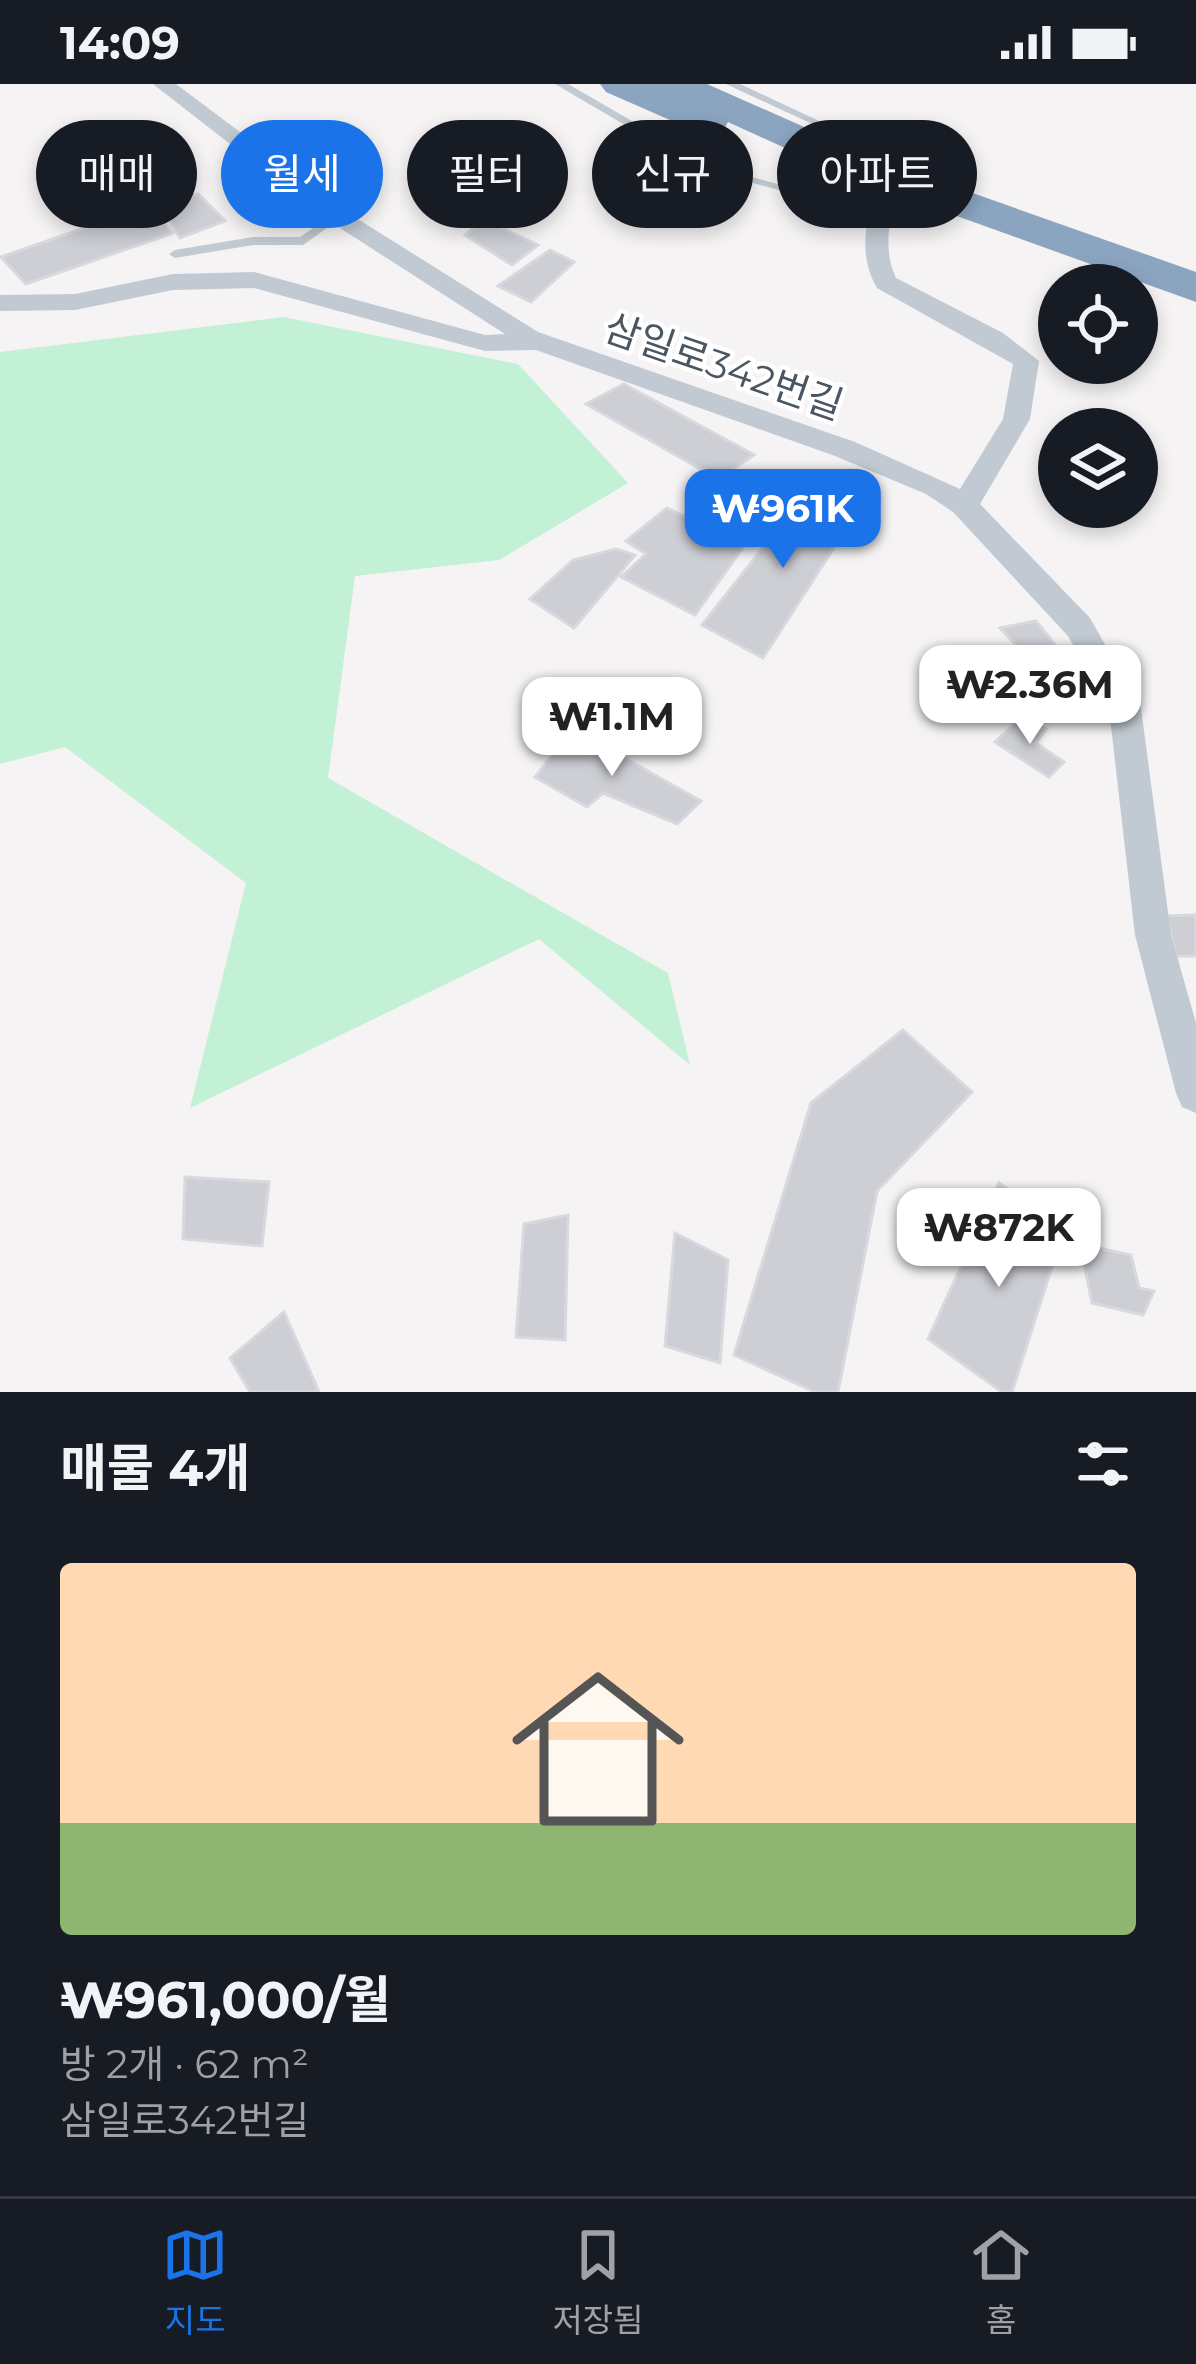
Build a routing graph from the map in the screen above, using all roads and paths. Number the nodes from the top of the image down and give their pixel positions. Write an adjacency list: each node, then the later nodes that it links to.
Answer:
1 (164, 84): 7 (street, 삼일로342번길)
2 (560, 84): 10 (lane)
3 (619, 84): 9 (highway)
4 (675, 84): 8 (highway)
5 (731, 84): 6 (lane)
6 (781, 120)
7 (221, 127)
8 (777, 129)
9 (777, 134)
10 (777, 186)
11 (977, 226): 21 (highway)
12 (977, 227): 22 (highway)
13 (321, 228): 18 (lane)
14 (356, 228): 27 (street, 삼일로342번길)
15 (878, 228): 28 (street)
16 (969, 228): 20 (highway)
17 (973, 228): 19 (highway)
18 (175, 254)
19 (1055, 264)
20 (1038, 268)
21 (1196, 276)
22 (1196, 288)
23 (0, 303): 27 (street)
24 (1158, 308): 26 (highway)
25 (1158, 316): 26 (highway)
26 (1196, 327)
27 (541, 341): 28 (street, 삼일로342번길)
28 (963, 505): 29 (street, 삼일로342번길)
29 (1196, 1093)

